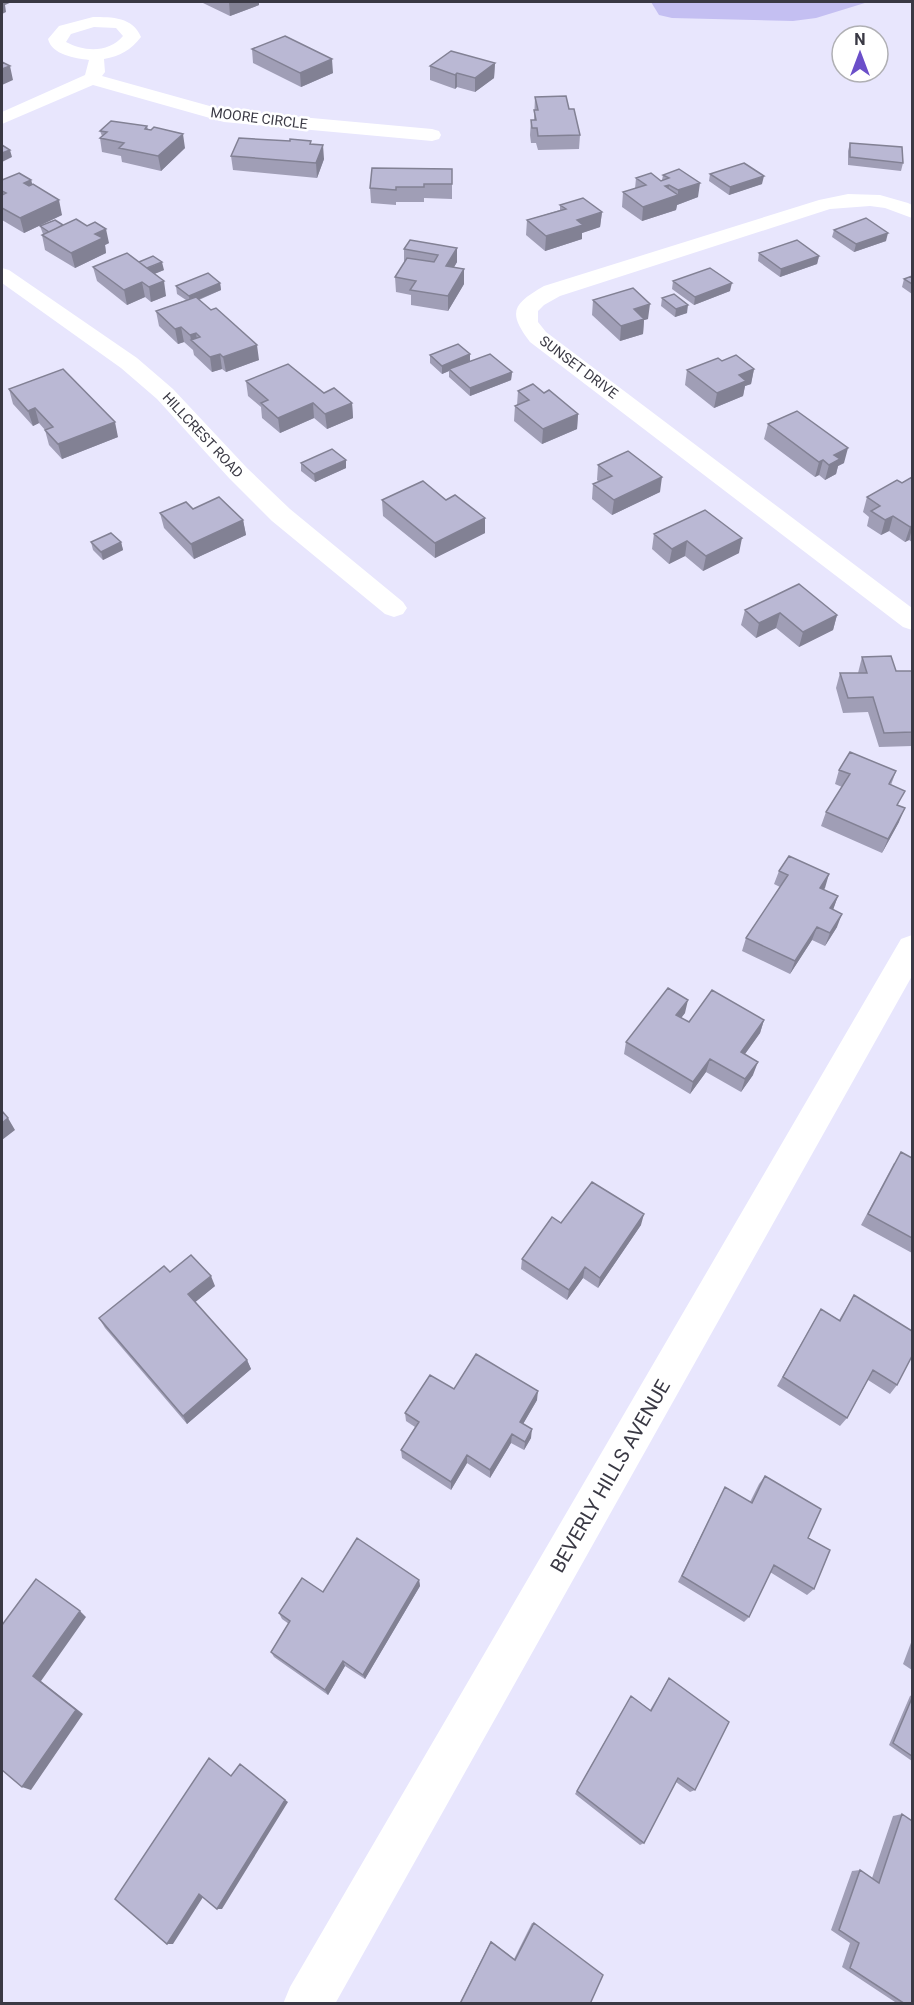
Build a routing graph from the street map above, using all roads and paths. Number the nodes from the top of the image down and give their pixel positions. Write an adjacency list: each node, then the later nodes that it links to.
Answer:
1 (97, 54): 2 (street)
2 (91, 79): 3 (street); 4 (street, MOORE CIRCLE)
3 (2, 119)
4 (432, 135)
5 (912, 212): 8 (street, SUNSET DRIVE)
6 (2, 274): 7 (street, HILLCREST ROAD)
7 (394, 608)
8 (912, 621)
9 (912, 948): 10 (street, BEVERLY HILLS AVENUE)
10 (307, 2004)

